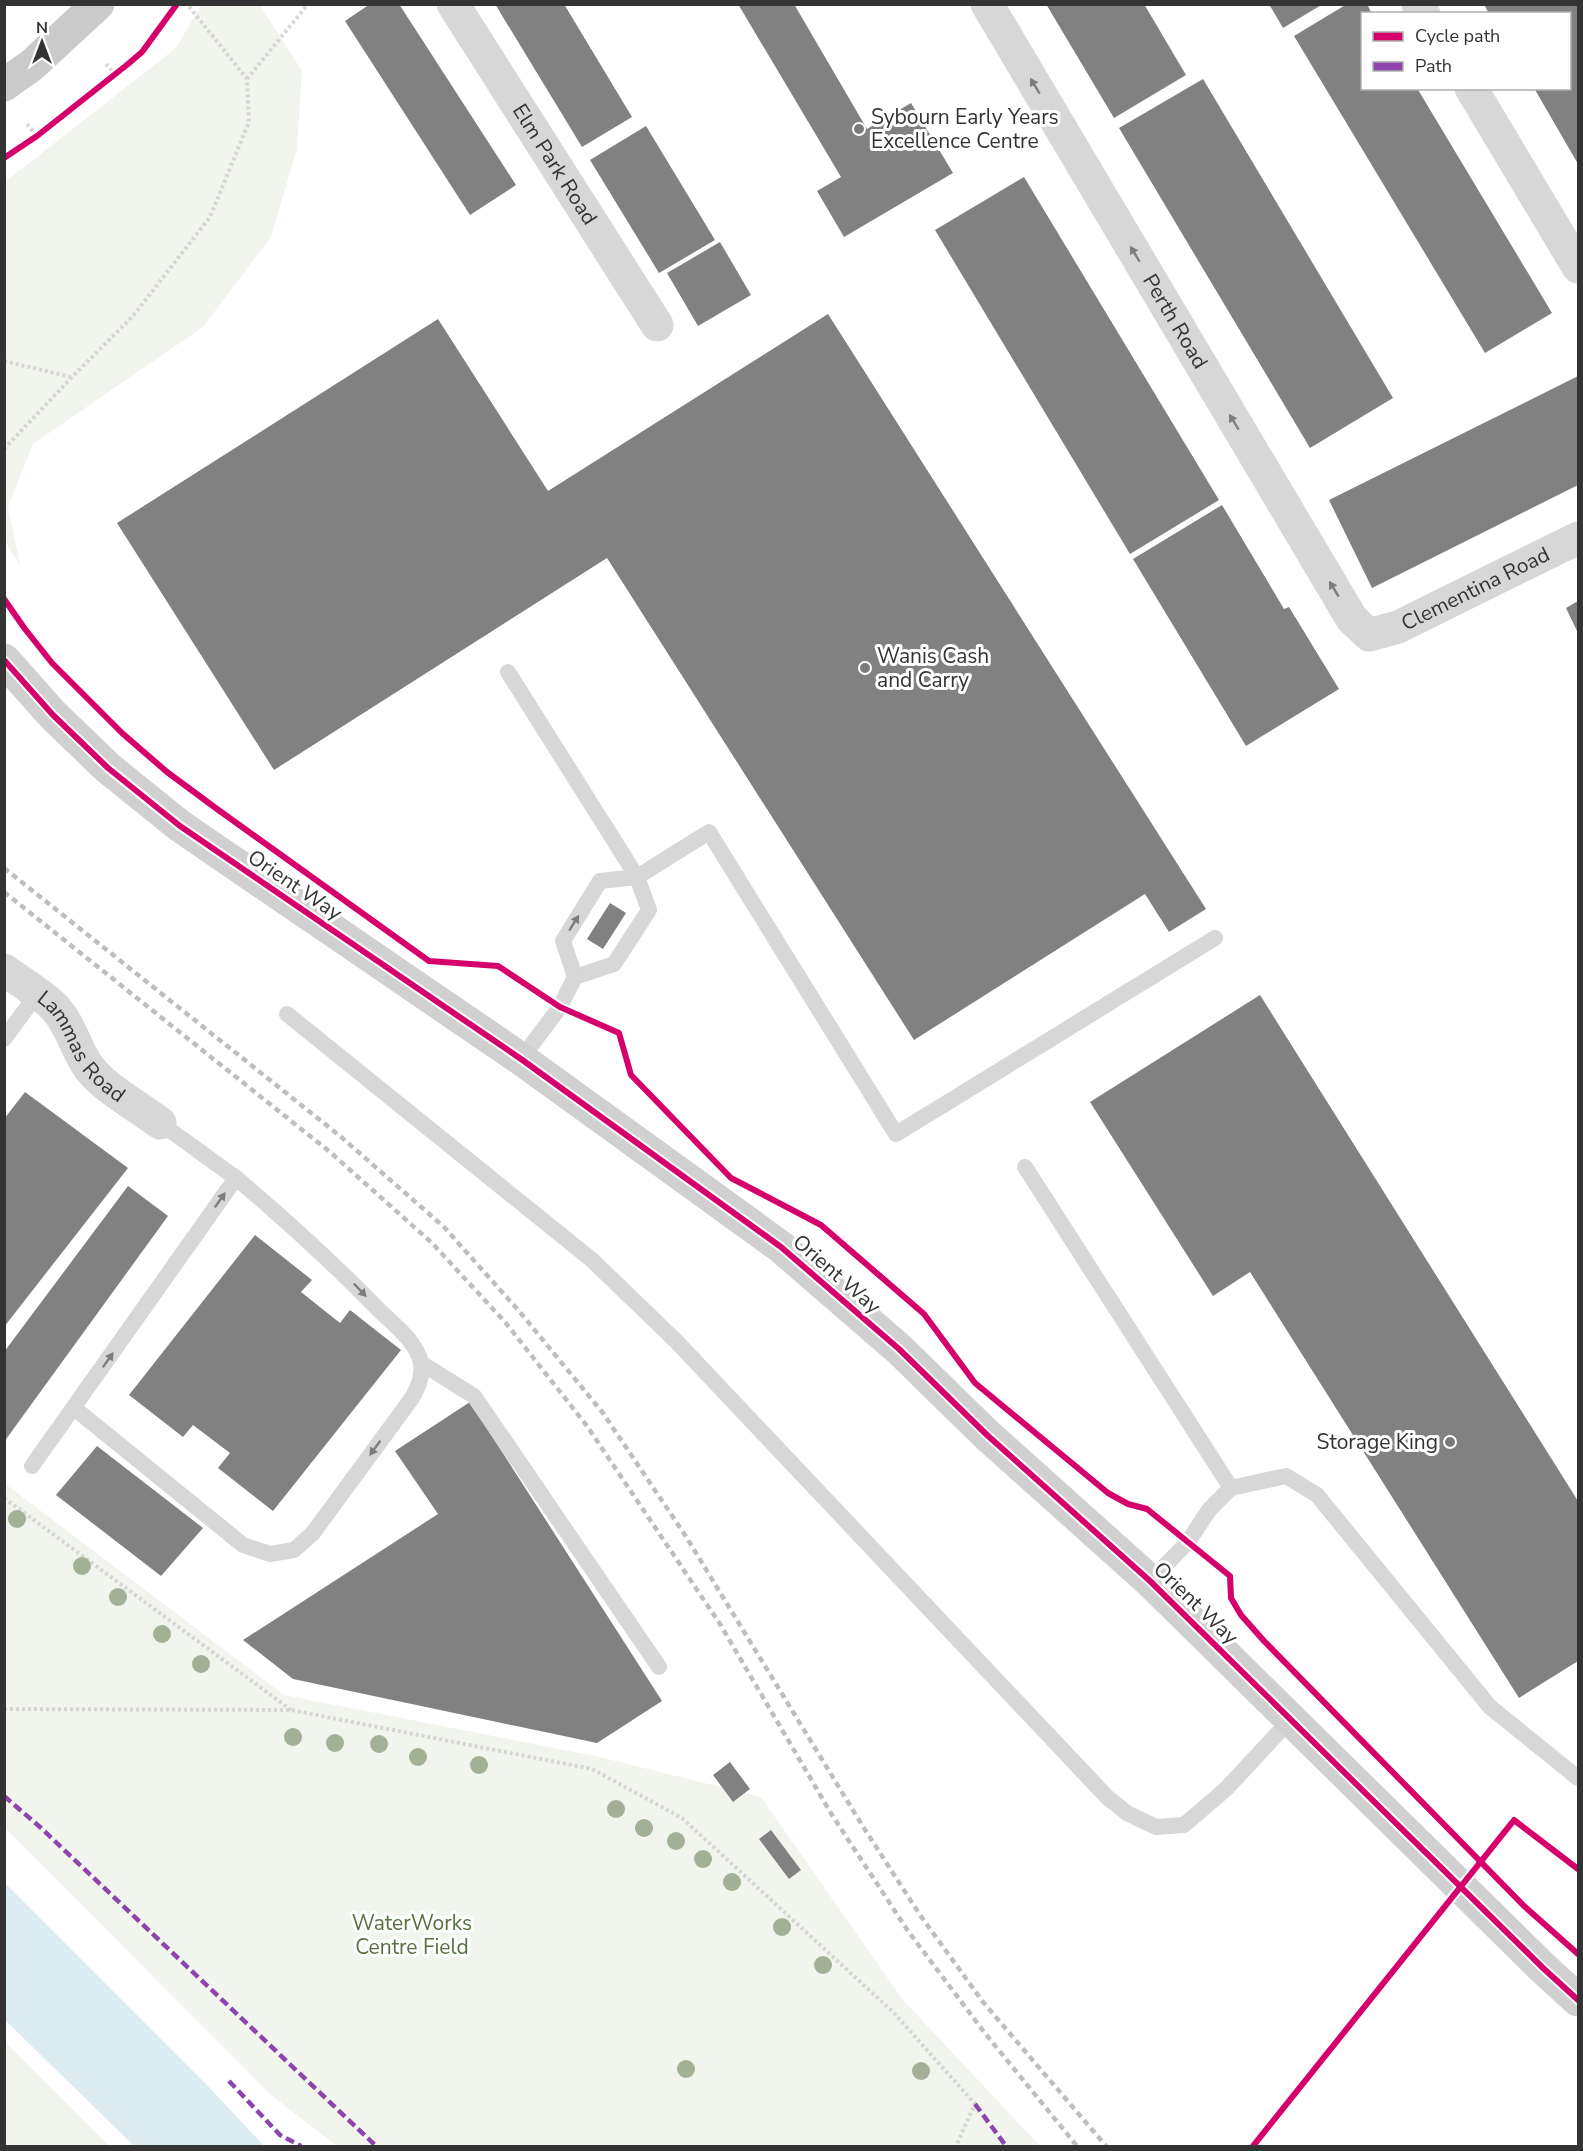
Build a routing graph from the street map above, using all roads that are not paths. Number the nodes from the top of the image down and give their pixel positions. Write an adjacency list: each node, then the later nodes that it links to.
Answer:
1 (98, 4): 4 (main road)
2 (453, 4): 7 (street, Elm Park Road)
3 (987, 4): 9 (street, Perth Road, one-way to 3)
4 (4, 85)
5 (1472, 90): 6 (street)
6 (1578, 267)
7 (657, 325)
8 (1578, 538): 9 (street, Clementina Road)
9 (1370, 635)
10 (4, 660): 19 (street, Orient Way)
11 (508, 672): 12 (lane)
12 (637, 877): 13 (lane); 15 (lane); 15 (lane, one-way to 12)
13 (1215, 938)
14 (4, 970): 16 (street, Lammas Road)
15 (575, 977): 19 (lane)
16 (37, 994): 18 (lane); 20 (street, Lammas Road)
17 (287, 1014): 29 (lane)
18 (4, 1039)
19 (521, 1059): 27 (street, Orient Way)
20 (160, 1123): 22 (lane)
21 (1026, 1167): 26 (lane)
22 (236, 1178): 23 (lane, one-way to 23); 24 (lane, one-way to 22)
23 (421, 1363): 24 (lane, one-way to 24); 28 (lane)
24 (74, 1407): 25 (lane)
25 (32, 1466)
26 (1231, 1488): 27 (lane); 30 (lane)
27 (1150, 1581): 29 (street, Orient Way)
28 (659, 1667)
29 (1291, 1719): 31 (street, Orient Way)
30 (1578, 1779)
31 (1578, 2000)

